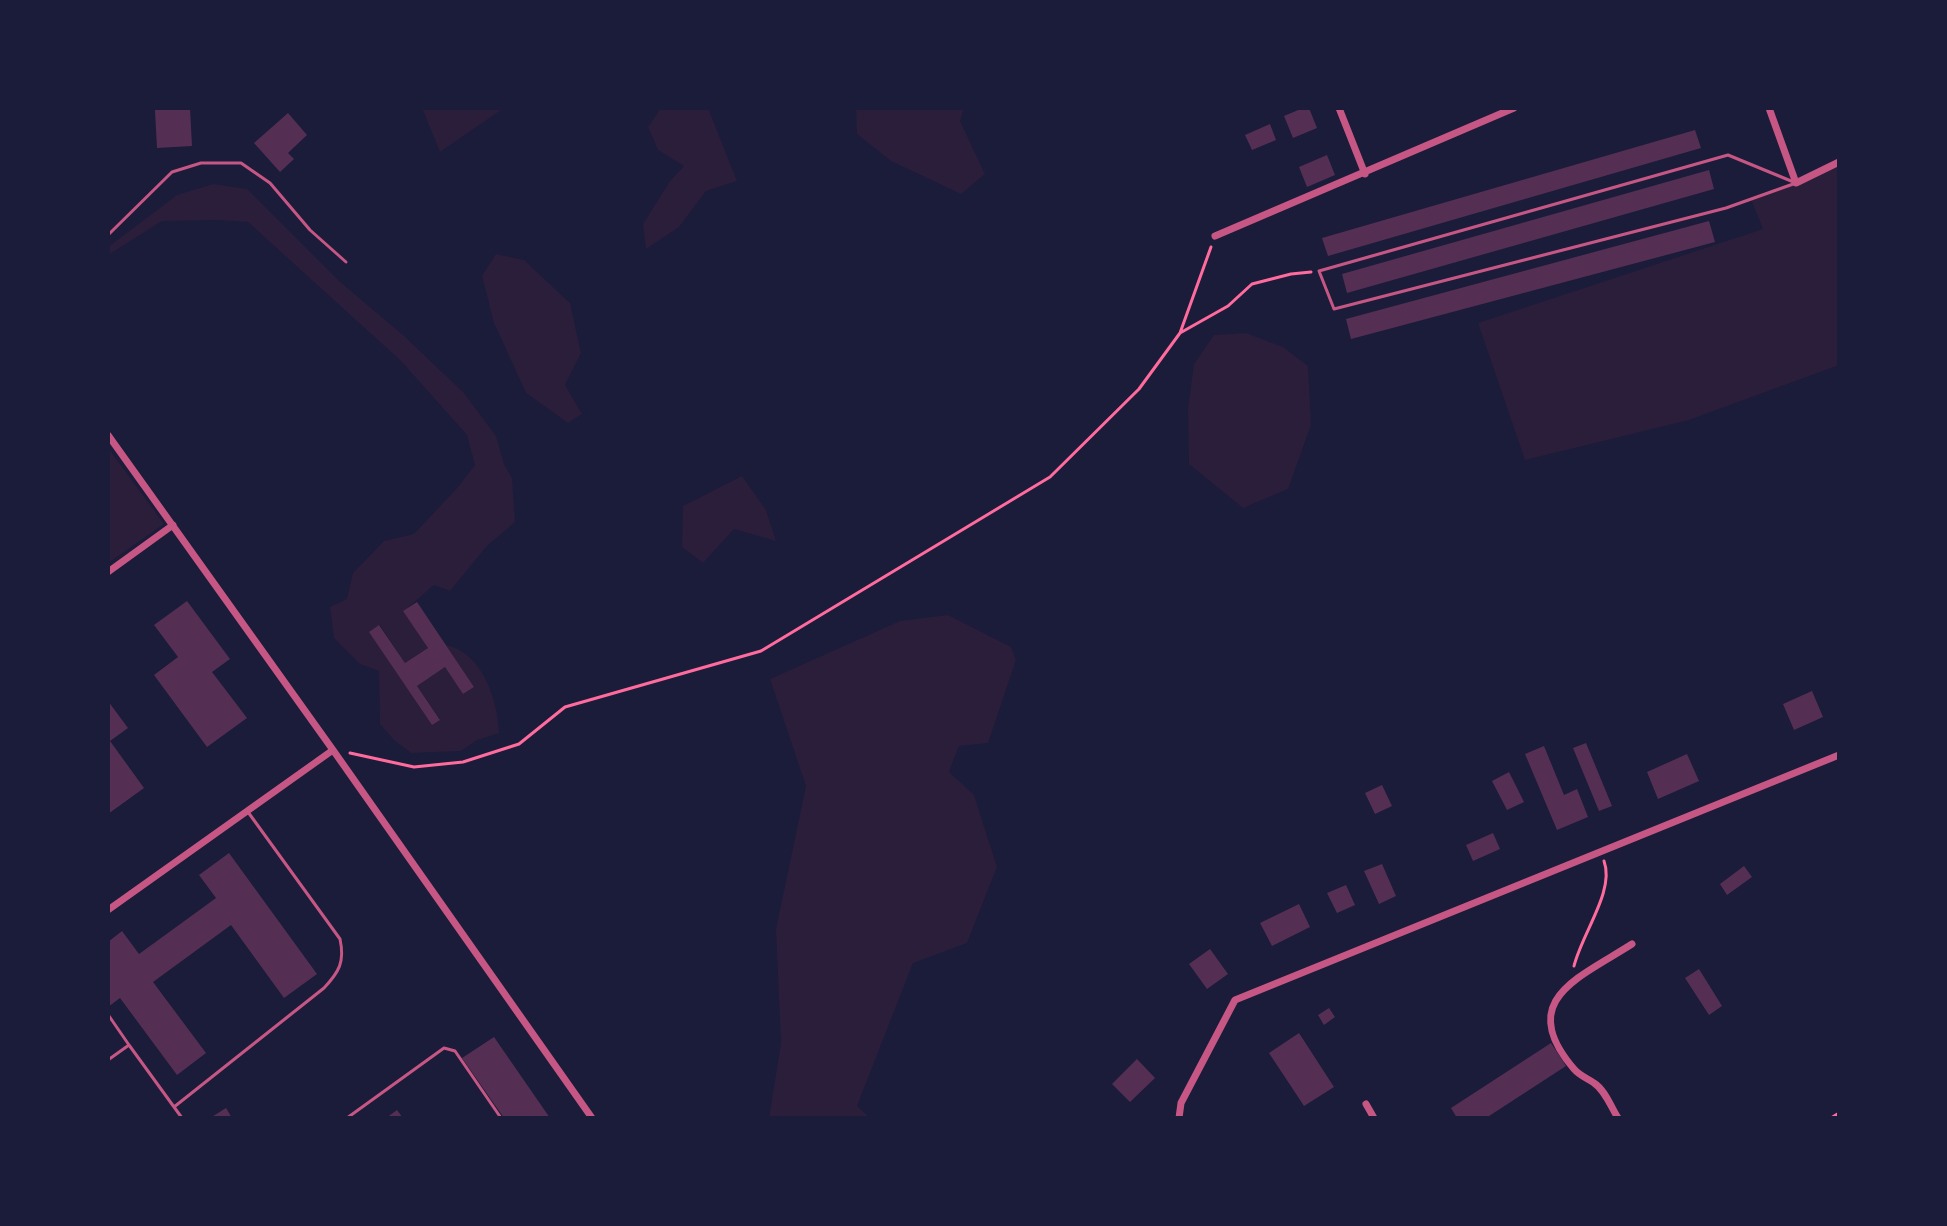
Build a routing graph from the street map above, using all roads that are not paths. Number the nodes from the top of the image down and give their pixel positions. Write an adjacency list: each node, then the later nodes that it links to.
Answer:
1 (1339, 108): 5 (street)
2 (1514, 108): 5 (street)
3 (1769, 108): 6 (street)
4 (1839, 162): 6 (street)
5 (1365, 174): 8 (street)
6 (1796, 183): 6 (lane)
7 (108, 235): 9 (lane)
8 (1215, 236)
9 (346, 262)
10 (108, 435): 11 (street)
11 (173, 525): 12 (street); 13 (street)
12 (108, 572)
13 (333, 750): 15 (street); 26 (street)
14 (1839, 755): 27 (street)
15 (247, 811): 16 (street); 22 (lane)
16 (108, 910)
17 (1632, 944): 29 (street)
18 (109, 1016): 19 (lane)
19 (129, 1045): 20 (lane); 22 (lane)
20 (108, 1060)
21 (1366, 1104): 28 (street)
22 (174, 1107): 23 (lane)
23 (182, 1118)
24 (347, 1118): 25 (lane)
25 (501, 1118)
26 (592, 1118)
27 (1179, 1118)
28 (1374, 1118)
29 (1618, 1118)

